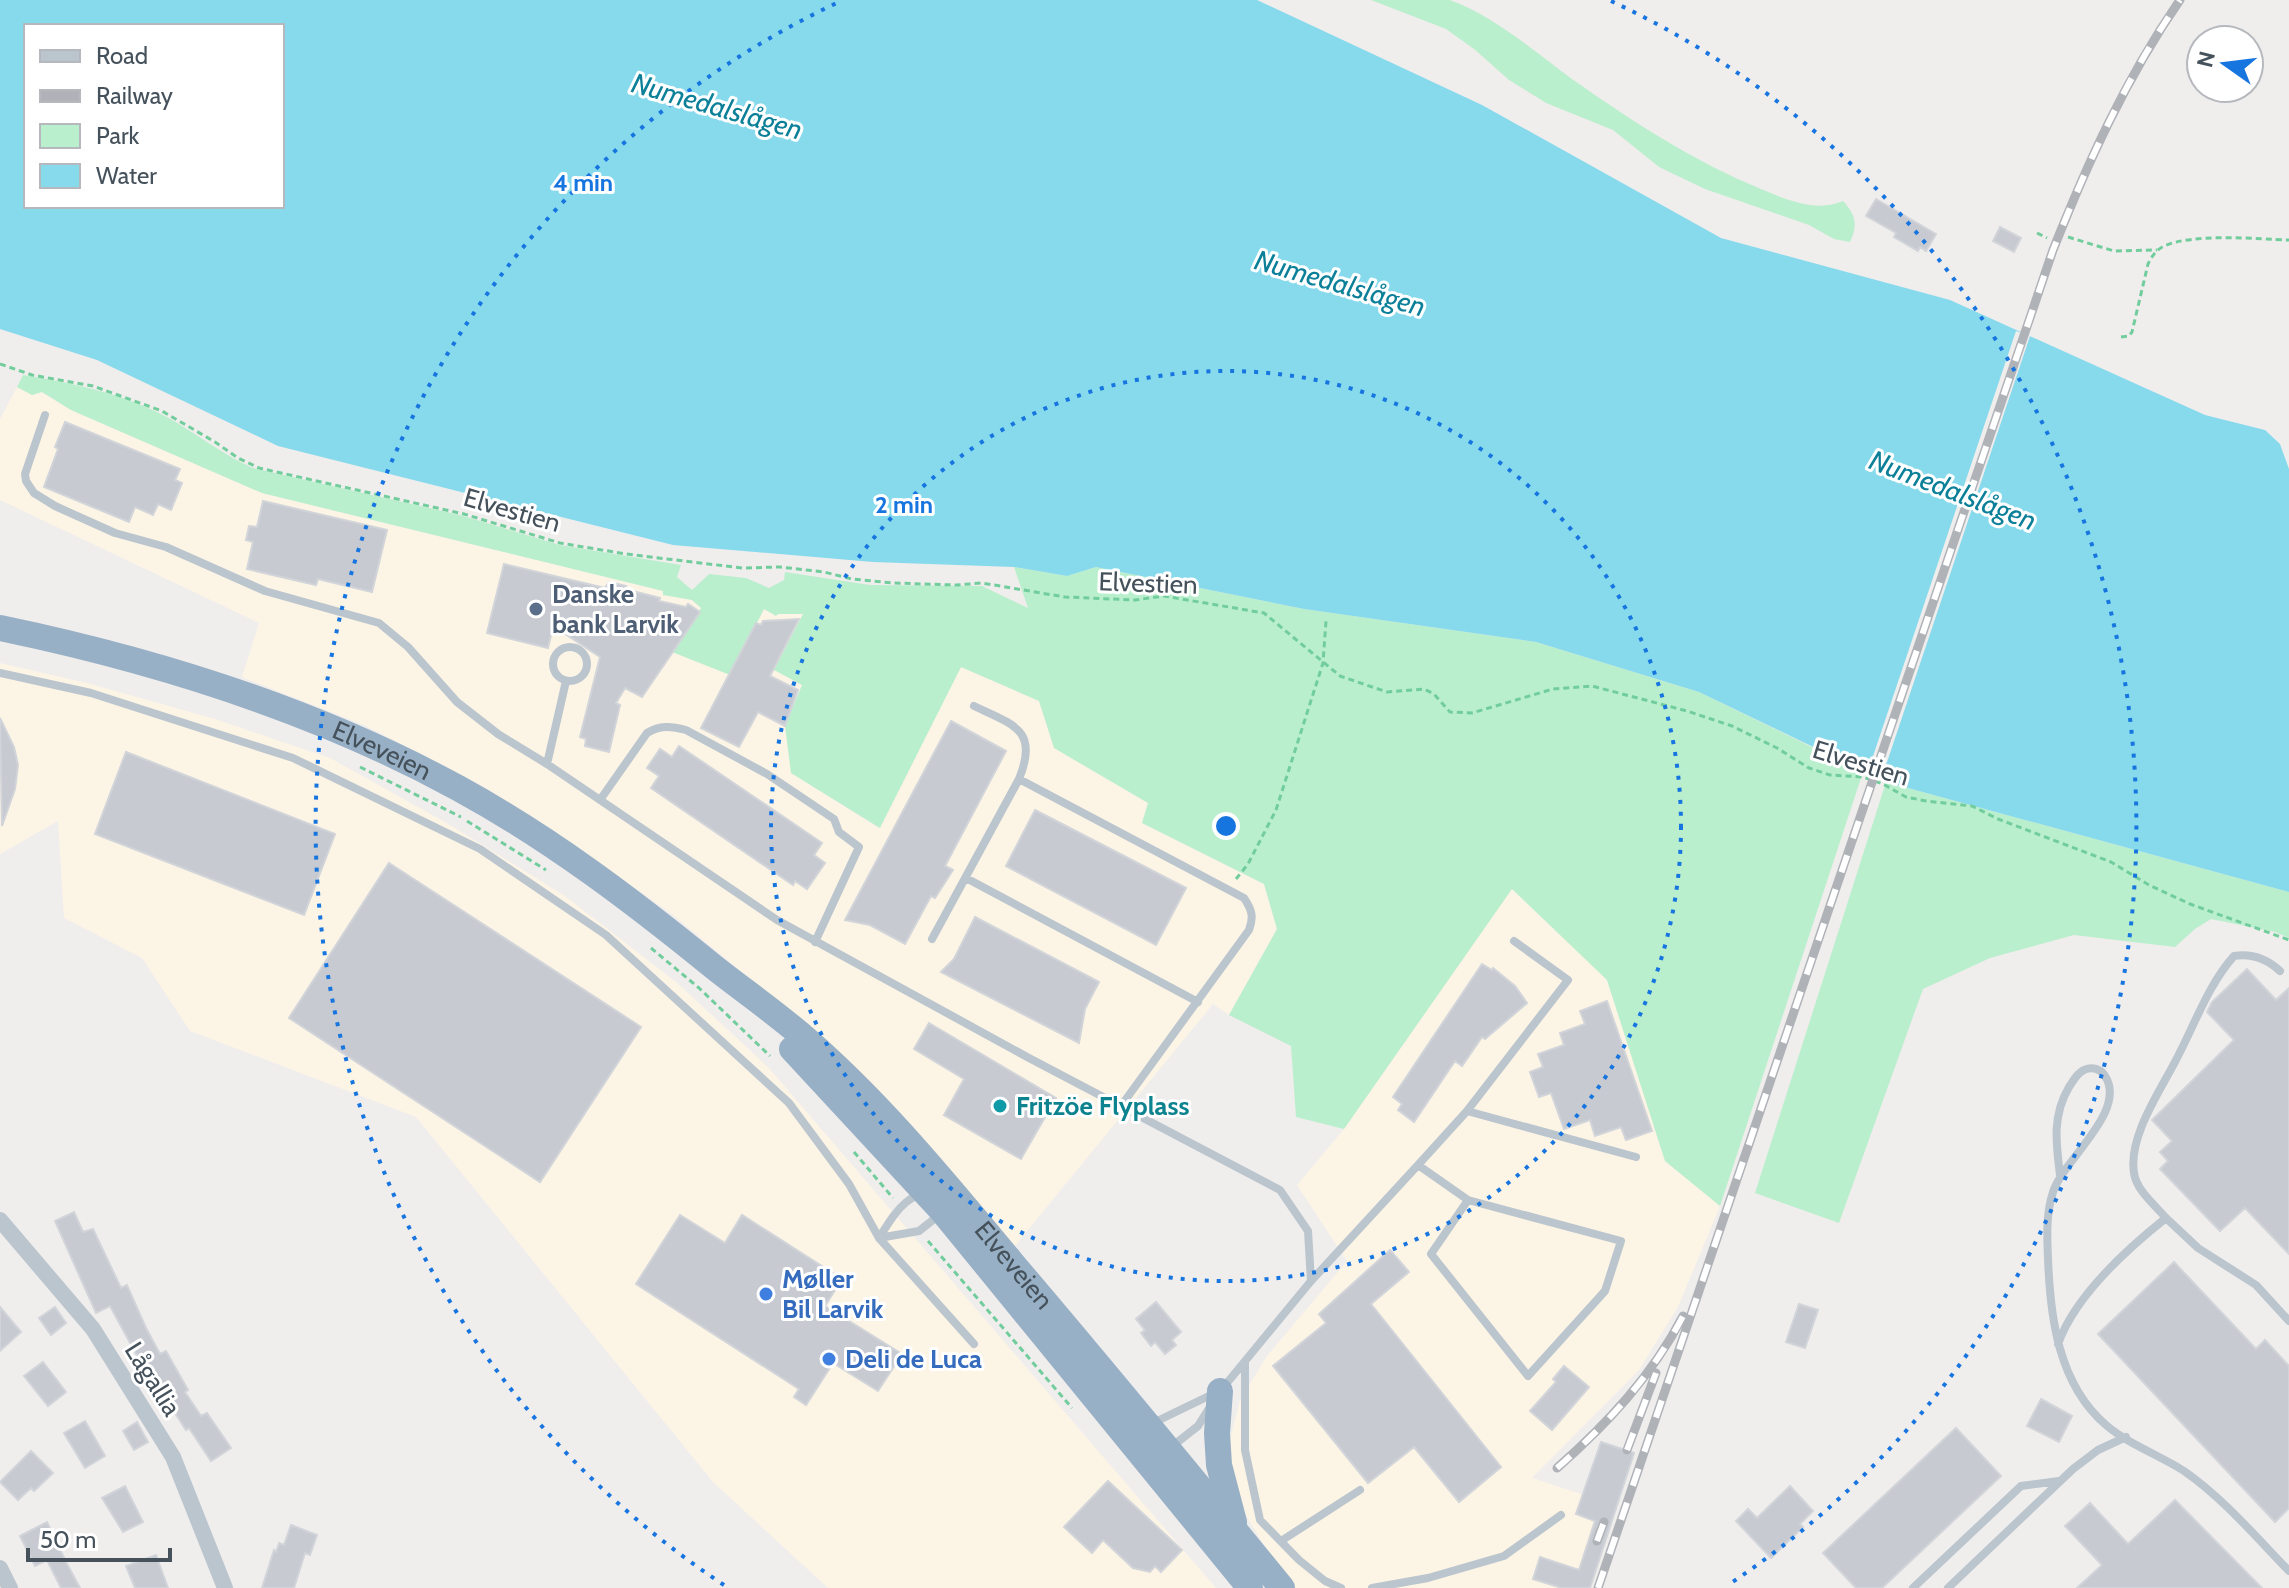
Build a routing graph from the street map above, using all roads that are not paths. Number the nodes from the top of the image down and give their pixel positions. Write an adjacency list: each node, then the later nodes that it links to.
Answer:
1 (45, 415): 6 (lane)
2 (0, 628): 20 (highway, Elveveien)
3 (0, 673): 25 (lane)
4 (566, 681): 4 (lane); 6 (lane)
5 (974, 706): 7 (lane)
6 (547, 764): 8 (lane)
7 (1019, 779): 9 (lane); 14 (lane)
8 (600, 800): 12 (lane); 12 (lane)
9 (966, 878): 10 (lane); 14 (lane)
10 (932, 939)
11 (1514, 941): 16 (lane)
12 (815, 942): 15 (lane)
13 (2280, 971): 23 (lane)
14 (1198, 1002): 15 (lane)
15 (1121, 1106): 26 (lane)
16 (1467, 1111): 17 (lane); 18 (lane)
17 (1636, 1157)
18 (1418, 1165): 21 (lane); 26 (lane)
19 (2060, 1175): 19 (lane); 29 (lane)
20 (935, 1188): 22 (highway, Elveveien); 25 (lane); 32 (highway, Elveveien)
21 (1468, 1200): 21 (lane)
22 (943, 1212): 25 (lane); 35 (highway, Elveveien)
23 (2166, 1218): 27 (lane); 29 (lane)
24 (0, 1220): 44 (street, Lågallia)
25 (879, 1238): 28 (lane)
26 (1311, 1281): 30 (lane)
27 (2289, 1321)
28 (974, 1344)
29 (2058, 1344): 33 (lane)
30 (1245, 1361): 31 (lane); 40 (lane)
31 (1220, 1391): 32 (lane); 34 (lane); 39 (highway)
32 (1147, 1426): 34 (highway, Elveveien); 35 (lane)
33 (2126, 1437): 36 (lane); 42 (lane)
34 (1168, 1450): 35 (lane); 39 (highway, Elveveien)
35 (1140, 1455): 45 (highway, Elveveien)
36 (2060, 1481): 49 (lane); 50 (lane)
37 (1360, 1490): 40 (lane)
38 (1561, 1515): 48 (lane)
39 (1237, 1533): 46 (highway, Elveveien)
40 (1281, 1541): 47 (lane)
41 (0, 1568): 43 (street)
42 (2289, 1571)
43 (10, 1588)
44 (225, 1588)
45 (1250, 1588)
46 (1282, 1588)
47 (1341, 1588)
48 (1372, 1588)
49 (1913, 1588)
50 (1948, 1588)

